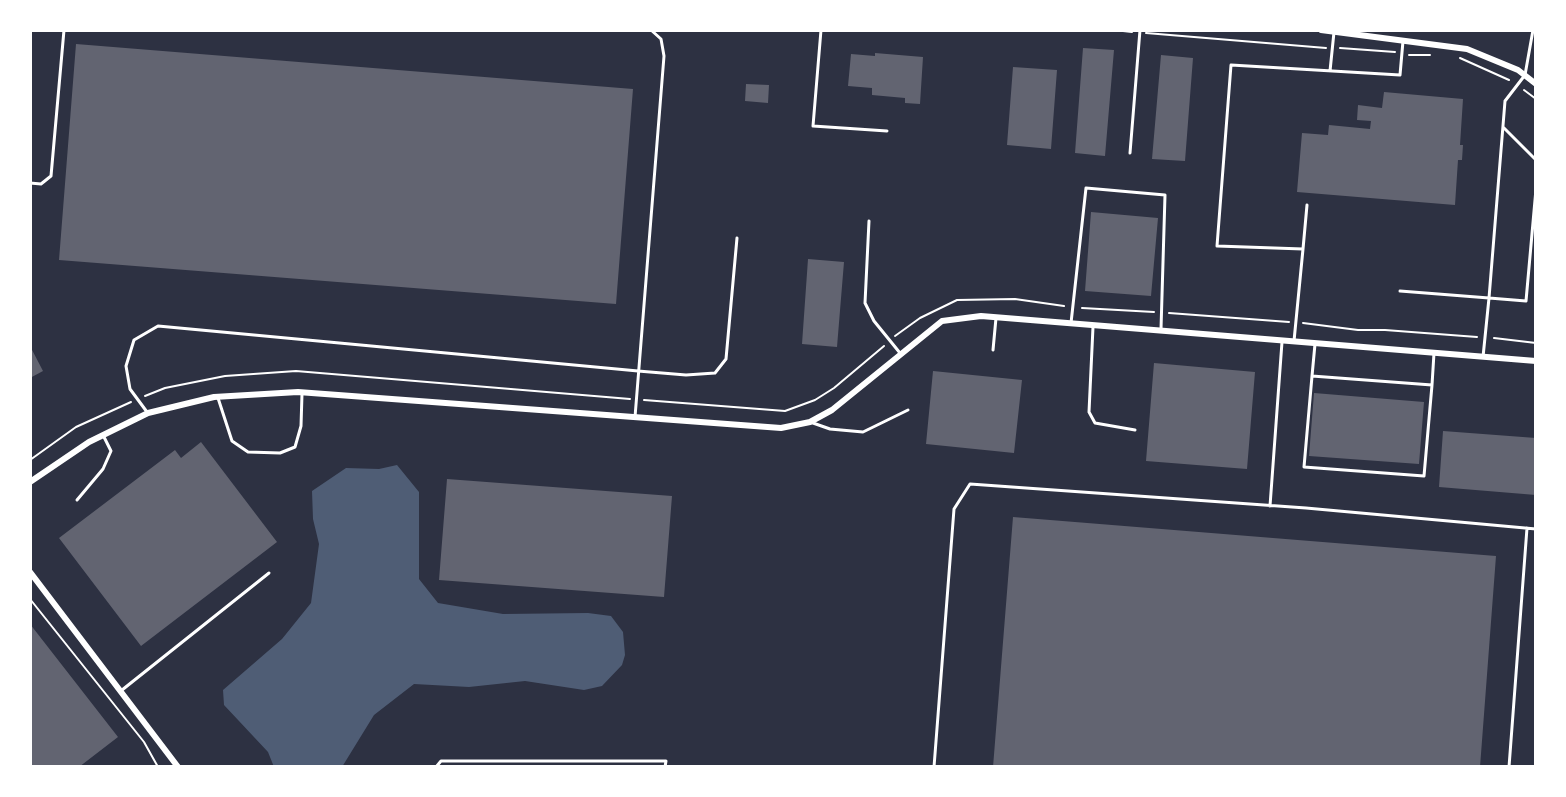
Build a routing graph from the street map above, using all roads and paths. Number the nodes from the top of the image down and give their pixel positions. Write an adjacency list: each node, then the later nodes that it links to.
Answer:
1 (64, 30): 17 (lane)
2 (651, 30): 43 (lane)
3 (821, 30): 14 (lane)
4 (1140, 30): 15 (lane)
5 (1321, 30): 6 (street)
6 (1334, 30): 8 (street); 10 (lane)
7 (1533, 30): 11 (lane)
8 (1366, 32): 9 (street)
9 (1404, 39): 10 (lane); 11 (street)
10 (1330, 71): 22 (lane)
11 (1525, 75): 12 (street); 13 (lane)
12 (1536, 84)
13 (1503, 127): 16 (lane); 24 (lane)
14 (887, 131)
15 (1130, 153)
16 (1536, 160)
17 (30, 183)
18 (1536, 189): 24 (lane)
19 (1307, 205): 22 (lane)
20 (868, 221): 34 (lane)
21 (737, 238): 43 (lane)
22 (1303, 249): 28 (lane)
23 (1400, 291): 24 (lane)
24 (1489, 298): 32 (lane)
25 (1072, 307): 26 (path); 26 (lane); 29 (lane); 34 (path)
26 (1161, 313): 28 (path); 31 (lane)
27 (996, 318): 29 (street); 38 (lane); 39 (street)
28 (1296, 322): 32 (path); 35 (lane)
29 (1071, 323): 30 (street)
30 (1093, 325): 31 (street); 54 (lane)
31 (1161, 331): 33 (street)
32 (1485, 337): 37 (path); 41 (lane)
33 (1282, 340): 35 (street); 59 (lane)
34 (890, 341): 39 (lane); 49 (path)
35 (1294, 341): 36 (street)
36 (1315, 342): 40 (street); 44 (lane)
37 (1536, 343)
38 (993, 350)
39 (900, 352): 53 (street)
40 (1434, 353): 41 (street); 45 (lane)
41 (1482, 357): 42 (street)
42 (1536, 361)
43 (638, 371): 48 (lane); 49 (lane)
44 (1312, 376): 45 (lane); 45 (lane)
45 (1432, 386)
46 (302, 392): 47 (street); 47 (lane); 52 (street)
47 (217, 397): 51 (street)
48 (138, 399): 49 (path); 51 (lane); 56 (path)
49 (636, 399): 52 (lane)
50 (908, 410): 53 (lane)
51 (148, 413): 55 (street)
52 (635, 417): 53 (street)
53 (811, 422)
54 (1135, 430)
55 (103, 435): 57 (street); 58 (lane)
56 (30, 460)
57 (30, 482)
58 (77, 500)
59 (1270, 506): 60 (lane); 72 (lane)
60 (1527, 528): 61 (lane); 73 (lane)
61 (1536, 529)
62 (30, 572): 65 (street)
63 (269, 573): 65 (lane)
64 (30, 598): 67 (path)
65 (120, 691): 68 (street)
66 (591, 761): 69 (lane); 70 (lane); 71 (lane)
67 (158, 767)
68 (178, 767)
69 (436, 767)
70 (590, 767)
71 (665, 767)
72 (933, 767)
73 (1509, 767)

